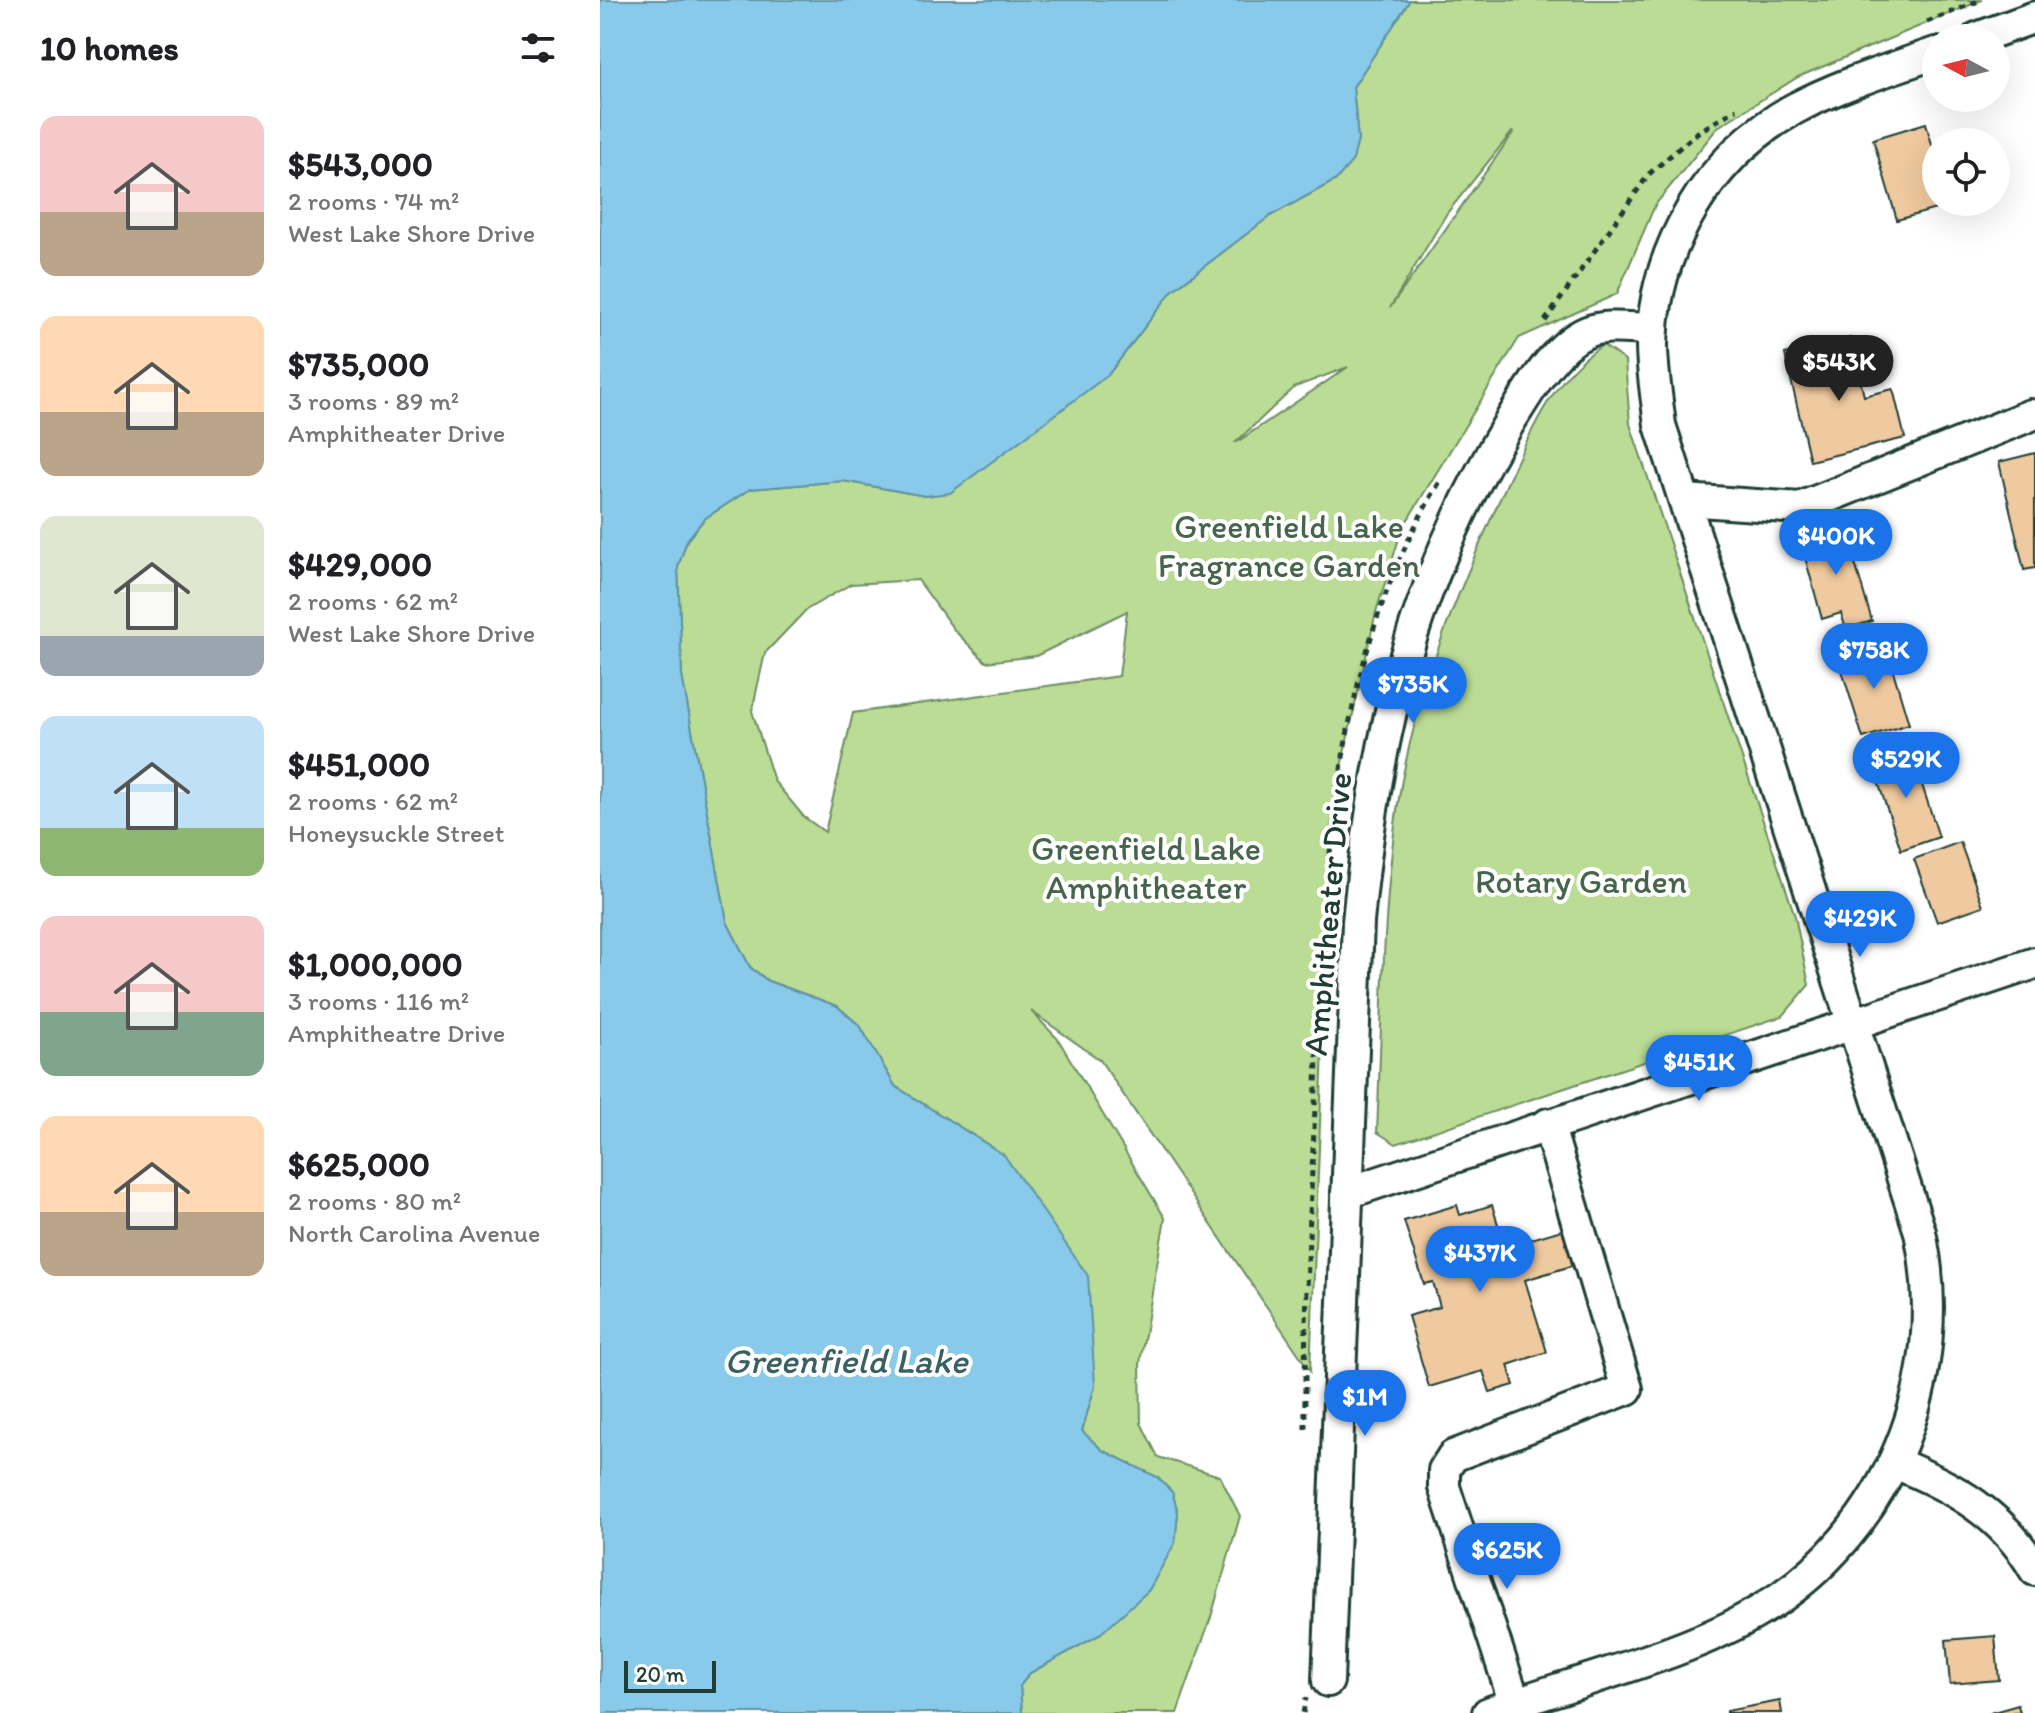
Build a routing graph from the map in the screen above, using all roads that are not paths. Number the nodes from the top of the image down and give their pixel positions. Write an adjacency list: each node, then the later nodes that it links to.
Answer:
1 (2035, 17): 2 (street)
2 (2010, 26)
3 (1922, 58): 4 (street)
4 (1653, 329): 6 (street); 10 (street, Amphitheater Drive)
5 (2031, 415): 6 (street)
6 (1685, 500): 8 (street)
7 (2035, 963): 8 (street)
8 (1853, 1024): 9 (street); 11 (street)
9 (1548, 1124): 10 (street); 14 (street)
10 (1347, 1193): 13 (street, Amphitheater Drive)
11 (1895, 1463): 12 (street); 14 (street)
12 (2035, 1570)
13 (1317, 1688)
14 (1507, 1710)

